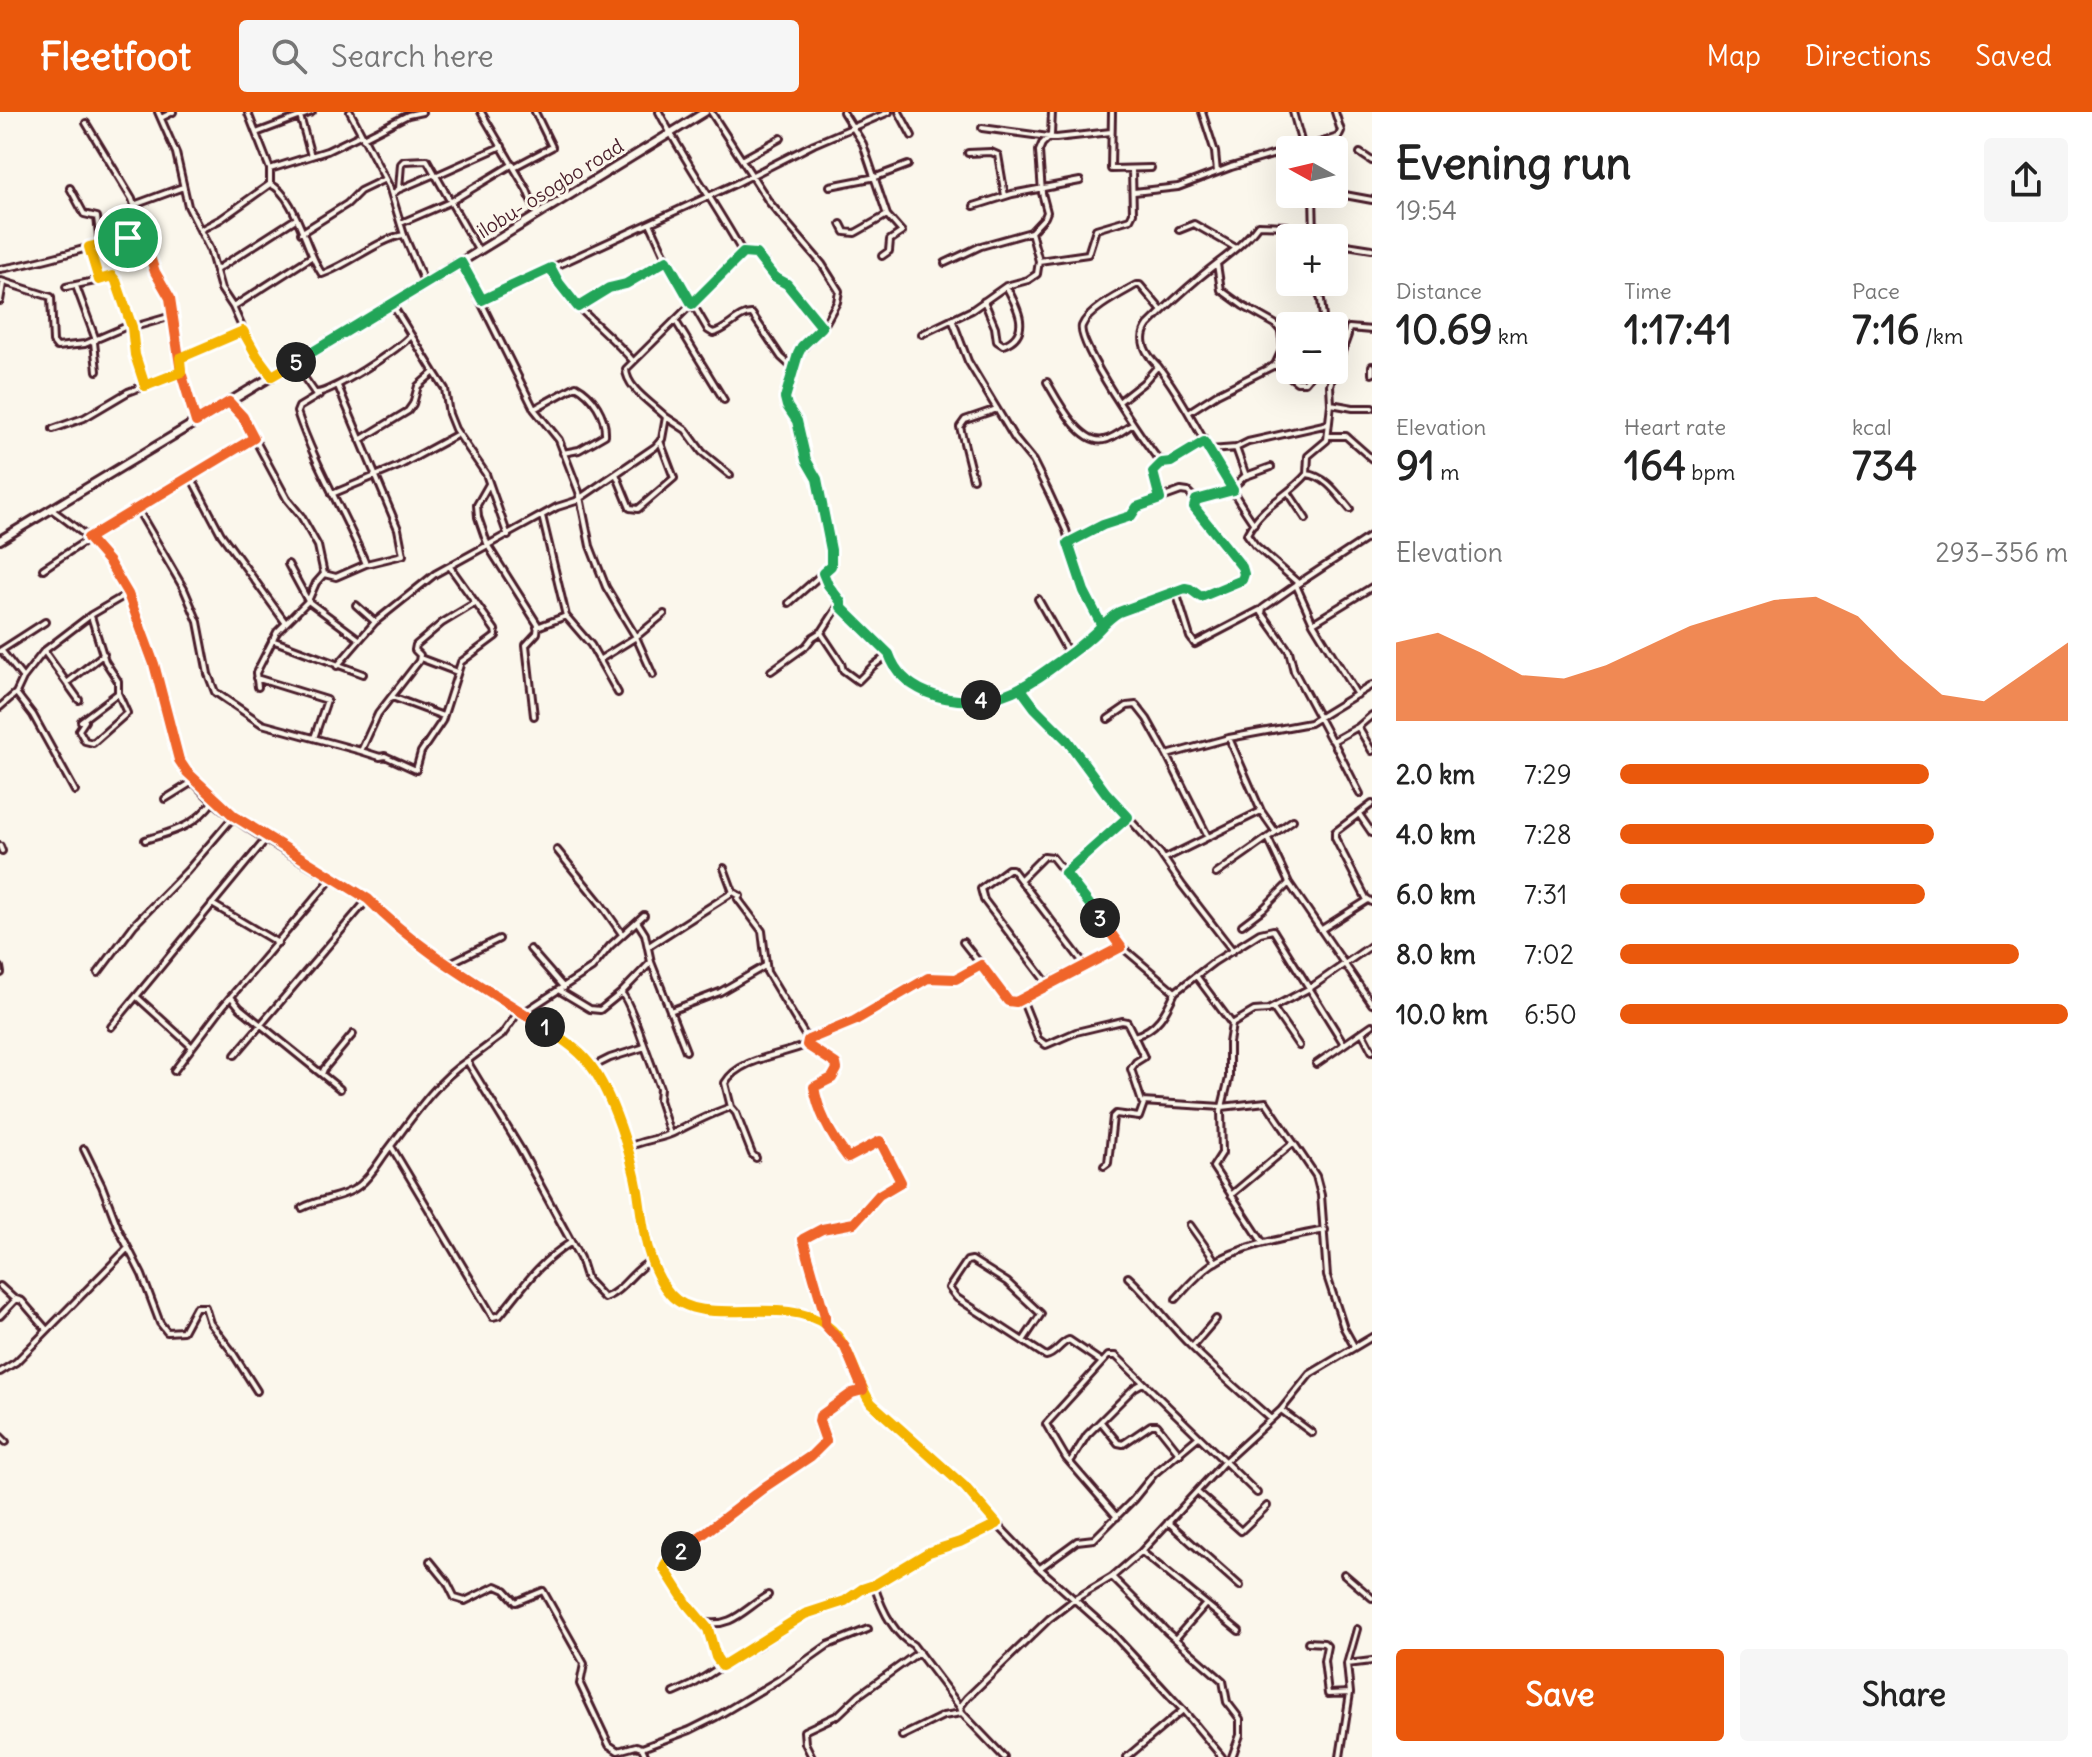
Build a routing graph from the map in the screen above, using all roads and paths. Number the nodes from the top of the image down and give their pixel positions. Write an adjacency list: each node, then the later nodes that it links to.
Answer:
1 (158, 112): 20 (street)
2 (173, 112): 20 (street)
3 (312, 112): 19 (street)
4 (350, 112): 30 (street)
5 (422, 112): 30 (street)
6 (481, 112): 33 (street)
7 (535, 112): 41 (street)
8 (659, 112): 26 (street)
9 (708, 112): 26 (main road, ilobu- osogbo road); 38 (street)
10 (843, 112): 22 (street)
11 (889, 112): 22 (street)
12 (899, 112): 27 (street)
13 (1052, 112): 31 (street)
14 (1112, 112): 24 (street)
15 (1202, 112): 45 (street)
16 (1293, 112): 28 (street)
17 (1335, 112): 29 (street)
18 (248, 113): 25 (street)
19 (300, 116): 25 (street); 37 (street)
20 (160, 119): 53 (street)
21 (86, 123): 64 (street)
22 (855, 128): 47 (street); 48 (street)
23 (982, 128): 31 (street)
24 (1111, 132): 31 (street); 44 (street)
25 (256, 133): 43 (street)
26 (669, 134): 59 (street); 66 (main road, ilobu- osogbo road)
27 (912, 136)
28 (1300, 136)
29 (1338, 136)
30 (361, 137): 37 (street); 49 (street)
31 (1049, 137): 56 (street)
32 (781, 138): 38 (street)
33 (502, 146): 41 (street); 46 (street)
34 (968, 153): 60 (street)
35 (1360, 153): 39 (street)
36 (1276, 156): 45 (street)
37 (311, 157): 43 (street)
38 (743, 159): 47 (street)
39 (1372, 161)
40 (908, 165): 48 (street)
41 (513, 166): 63 (street); 66 (street)
42 (1151, 168): 44 (street)
43 (270, 169): 51 (street)
44 (1132, 170): 57 (street)
45 (1217, 172): 57 (street)
46 (435, 175): 55 (street); 55 (street); 63 (street)
47 (752, 175): 59 (street); 114 (street)
48 (876, 177): 52 (street); 67 (street)
49 (385, 179): 58 (street); 76 (street)
50 (1080, 181): 56 (street)
51 (270, 184): 68 (street); 73 (street)
52 (830, 186)
53 (183, 187): 64 (street); 73 (street)
54 (70, 188): 79 (street)
55 (399, 189): 58 (street)
56 (1041, 189): 60 (street); 75 (street)
57 (1134, 192): 89 (street)
58 (392, 194): 69 (street)
59 (710, 195): 70 (street); 85 (street)
60 (1005, 196): 65 (street)
61 (1348, 196): 62 (street)
62 (1372, 200)
63 (450, 202): 69 (street); 84 (street)
64 (134, 205): 77 (street)
65 (974, 206)
66 (537, 215): 84 (main road, ilobu- osogbo road)
67 (887, 215): 71 (street); 86 (street)
68 (295, 219): 76 (street); 95 (street)
69 (401, 223): 78 (street)
70 (650, 223): 88 (street); 93 (street)
71 (841, 224)
72 (1276, 226): 82 (street)
73 (202, 229): 95 (street)
74 (1179, 230): 82 (street)
75 (1031, 232): 89 (street); 91 (street)
76 (301, 233): 87 (street)
77 (143, 235): 79 (street); 110 (street)
78 (404, 235): 87 (street); 98 (street)
79 (100, 244): 81 (street)
80 (1348, 245): 83 (street)
81 (89, 247): 94 (street); 96 (street)
82 (1236, 248): 92 (street)
83 (1372, 249)
84 (478, 251): 90 (main road, ilobu- osogbo road)
85 (743, 253): 106 (street); 114 (street)
86 (882, 256)
87 (311, 257): 107 (street)
88 (667, 260): 106 (street); 108 (street)
89 (1039, 261): 100 (street)
90 (461, 262): 98 (main road, ilobu- osogbo road); 102 (street)
91 (945, 263)
92 (1217, 264): 109 (street); 124 (street)
93 (551, 268): 102 (street); 108 (street)
94 (0, 269)
95 (216, 270): 107 (street)
96 (99, 280): 99 (street); 113 (street)
97 (1, 281): 103 (street); 120 (street)
98 (425, 284): 105 (main road, ilobu- osogbo road)
99 (76, 286): 101 (street); 120 (street)
100 (1006, 286): 104 (street); 104 (street)
101 (66, 287)
102 (482, 300): 143 (street)
103 (0, 301)
104 (984, 301): 111 (street)
105 (392, 304): 118 (street); 123 (main road, ilobu- osogbo road)
106 (692, 304): 112 (street); 127 (street)
107 (233, 307): 116 (street)
108 (578, 307): 122 (street)
109 (1162, 311): 125 (street); 139 (street)
110 (173, 316): 113 (street); 121 (street)
111 (952, 319): 117 (street); 144 (street)
112 (675, 320): 122 (street); 138 (street)
113 (132, 327): 120 (street); 135 (street)
114 (822, 327): 127 (street)
115 (1372, 330): 119 (street)
116 (243, 331): 121 (street); 132 (street)
117 (922, 334)
118 (411, 335): 130 (street); 136 (street)
119 (1348, 335)
120 (95, 340): 128 (street)
121 (180, 358): 129 (street)
122 (633, 361): 146 (street)
123 (294, 363): 132 (main road, ilobu- osogbo road); 137 (street)
124 (1275, 365): 145 (street)
125 (1158, 366): 139 (street); 145 (street)
126 (1372, 366): 131 (street)
127 (793, 368): 193 (street)
128 (97, 371)
129 (181, 372): 135 (street); 147 (street)
130 (434, 372): 151 (street); 154 (street)
131 (1372, 374)
132 (272, 376): 140 (main road, ilobu- osogbo road)
133 (1047, 382): 148 (street)
134 (1330, 384): 141 (street)
135 (145, 386): 150 (street)
136 (338, 386): 137 (street); 154 (street)
137 (319, 395): 173 (street)
138 (724, 400)
139 (1120, 401): 148 (street)
140 (229, 402): 147 (main road, ilobu- osogbo road); 153 (street)
141 (1331, 404): 142 (street); 149 (street)
142 (1372, 408)
143 (534, 409): 159 (street); 159 (street)
144 (997, 409): 169 (street); 187 (street)
145 (1189, 412): 156 (street)
146 (666, 417): 155 (street); 166 (street)
147 (196, 422): 177 (main road, ilobu- osogbo road)
148 (1133, 424): 161 (street)
149 (1328, 424): 152 (street); 157 (street)
150 (53, 429)
151 (458, 434): 165 (street); 170 (street)
152 (1328, 436): 160 (street); 164 (street)
153 (254, 438): 168 (street); 194 (street)
154 (360, 440): 165 (street)
155 (660, 441): 163 (street); 163 (street)
156 (1204, 442): 158 (street); 161 (street)
157 (1236, 448): 158 (street); 167 (street)
158 (1209, 450): 171 (street)
159 (563, 453): 174 (street)
160 (1372, 459)
161 (1162, 463): 175 (street)
162 (1271, 467): 167 (street)
163 (616, 474): 174 (street)
164 (1307, 474): 172 (street); 178 (street)
165 (376, 475): 173 (street); 190 (street)
166 (730, 475)
167 (1246, 476): 171 (street)
168 (191, 477): 179 (street); 210 (street)
169 (973, 479)
170 (489, 484): 184 (street); 188 (street)
171 (1232, 489): 176 (street); 182 (street)
172 (1288, 492): 181 (street); 182 (street)
173 (332, 494): 190 (street)
174 (579, 498): 180 (street); 216 (street)
175 (1160, 499): 176 (street); 187 (street)
176 (1196, 500): 197 (street)
177 (51, 509): 185 (street); 186 (main road, ilobu- osogbo road)
178 (1350, 509)
179 (138, 510): 185 (street); 250 (street)
180 (542, 516): 184 (street); 208 (street)
181 (1306, 519)
182 (1254, 524): 195 (street)
183 (1372, 535): 195 (street)
184 (508, 536): 188 (street)
185 (88, 538): 192 (street); 198 (street)
186 (0, 540)
187 (1068, 543): 213 (street)
188 (488, 546): 191 (street); 214 (street)
189 (288, 564): 200 (street)
190 (366, 564): 194 (street)
191 (449, 566): 202 (street); 211 (street)
192 (43, 569)
193 (823, 573): 201 (street); 203 (street)
194 (324, 574): 200 (street)
195 (1297, 584): 205 (street); 212 (street)
196 (1372, 587): 212 (street)
197 (1176, 592): 205 (street); 213 (street)
198 (128, 594): 207 (street); 256 (street)
199 (1038, 599): 223 (street)
200 (308, 601): 210 (street); 217 (street)
201 (841, 602): 215 (street); 222 (street)
202 (475, 603): 224 (street); 228 (street)
203 (789, 603)
204 (356, 605): 211 (street)
205 (1262, 609): 247 (street)
206 (664, 614): 216 (street)
207 (91, 615): 220 (street); 221 (street)
208 (566, 616): 214 (street); 225 (street)
209 (45, 622): 219 (street)
210 (285, 622): 218 (street)
211 (375, 622): 217 (street)
212 (1313, 623): 240 (street)
213 (1102, 626): 223 (street)
214 (537, 627): 246 (street)
215 (821, 632): 222 (street); 227 (street)
216 (636, 637): 225 (street); 230 (street)
217 (359, 639): 226 (street)
218 (272, 640): 226 (street); 232 (street)
219 (0, 650): 231 (street)
220 (44, 651): 231 (street); 233 (street)
221 (104, 654): 233 (street); 238 (street)
222 (889, 654): 236 (street)
223 (1069, 654): 236 (street)
224 (420, 658): 228 (street); 241 (street)
225 (599, 660): 239 (street)
226 (337, 666): 229 (street)
227 (771, 671)
228 (457, 672): 245 (street)
229 (363, 674)
230 (653, 675)
231 (23, 678): 237 (street)
232 (256, 678): 235 (street); 250 (street)
233 (68, 682): 242 (street)
234 (1372, 685): 240 (street)
235 (258, 687)
236 (1021, 689): 265 (street)
237 (16, 693): 243 (street); 257 (street)
238 (118, 693): 238 (street)
239 (618, 693)
240 (1357, 695): 247 (street)
241 (392, 697): 245 (street); 253 (street)
242 (79, 700)
243 (0, 707)
244 (1372, 715): 249 (street)
245 (443, 716): 253 (street)
246 (534, 716)
247 (1321, 717): 251 (street); 252 (street)
248 (1108, 719): 255 (street)
249 (1358, 727): 252 (street); 254 (street)
250 (314, 738): 253 (street)
251 (1229, 738): 255 (street); 262 (street)
252 (1333, 741): 258 (street)
253 (361, 751)
254 (1372, 751)
255 (1167, 755): 269 (street)
256 (194, 781): 259 (street); 260 (street)
257 (75, 791)
258 (1360, 794)
259 (165, 799)
260 (214, 800): 264 (street); 272 (street)
261 (1372, 804): 263 (street)
262 (1261, 811): 267 (street); 269 (street)
263 (1359, 814): 268 (street); 282 (street)
264 (234, 816): 271 (street); 307 (street)
265 (1128, 817): 274 (street); 276 (street)
266 (1293, 820): 267 (street)
267 (1275, 831): 270 (street)
268 (1372, 833)
269 (1208, 837): 274 (street)
270 (1268, 838): 277 (street); 280 (street)
271 (266, 839): 278 (street); 285 (street)
272 (145, 840)
273 (557, 850): 290 (street)
274 (1164, 859): 298 (street)
275 (724, 868): 281 (street)
276 (1065, 873): 279 (street); 296 (street)
277 (1216, 874)
278 (333, 877): 283 (street); 293 (street)
279 (1021, 879): 302 (street); 309 (street)
280 (1289, 883): 288 (street); 289 (street)
281 (733, 892): 295 (street); 304 (street)
282 (1366, 898): 284 (street); 289 (street)
283 (368, 899): 300 (street); 321 (street)
284 (1372, 902)
285 (212, 904): 293 (street); 314 (street)
286 (644, 915): 287 (street)
287 (637, 923): 290 (street); 295 (street)
288 (1242, 925)
289 (1322, 929): 303 (street)
290 (622, 934): 311 (street)
291 (499, 939): 300 (street)
292 (963, 942): 301 (street)
293 (278, 943): 315 (street)
294 (1372, 945): 303 (street)
295 (649, 946): 299 (street)
296 (1121, 947): 302 (street); 312 (street)
297 (530, 949): 311 (street)
298 (1233, 951): 308 (street); 310 (street)
299 (651, 962): 313 (street); 319 (street)
300 (448, 964): 320 (street)
301 (981, 965): 316 (street); 328 (street)
302 (1085, 965): 309 (street)
303 (1345, 965): 310 (street); 317 (street)
304 (766, 966): 319 (street); 328 (street)
305 (0, 967): 306 (street)
306 (1, 973)
307 (98, 973)
308 (1197, 977): 312 (street); 322 (street)
309 (1047, 983): 316 (street)
310 (1310, 988): 318 (street); 329 (street)
311 (562, 989): 313 (street); 320 (street)
312 (1175, 992): 327 (street)
313 (621, 993): 332 (street)
314 (137, 997): 324 (street); 330 (street)
315 (232, 998): 321 (street); 330 (street)
316 (1022, 999): 327 (street)
317 (1372, 1004)
318 (1273, 1008): 322 (street); 331 (street)
319 (670, 1011): 333 (street)
320 (521, 1012): 336 (street); 338 (street)
321 (261, 1024): 335 (street); 340 (street)
322 (1232, 1024): 344 (street)
323 (1372, 1025): 325 (street)
324 (111, 1027)
325 (1362, 1032): 329 (street); 334 (street)
326 (353, 1034): 340 (street)
327 (1134, 1036): 342 (street)
328 (808, 1042): 343 (street); 367 (street)
329 (1344, 1044): 337 (street)
330 (191, 1046): 339 (street)
331 (1299, 1046)
332 (645, 1047): 338 (street); 345 (street)
333 (686, 1051)
334 (1372, 1051)
335 (235, 1055)
336 (467, 1061): 347 (street); 356 (street)
337 (1316, 1064)
338 (592, 1067): 348 (street)
339 (174, 1071)
340 (322, 1074): 341 (street)
341 (340, 1089)
342 (1144, 1103): 344 (street); 351 (street)
343 (731, 1107): 345 (street); 350 (street)
344 (1222, 1107): 346 (street); 352 (street)
345 (670, 1134): 348 (street)
346 (1293, 1143): 352 (street); 355 (street)
347 (391, 1146): 353 (street); 356 (street)
348 (627, 1148): 359 (street)
349 (84, 1149): 358 (street)
350 (756, 1158)
351 (1104, 1166)
352 (1231, 1195): 357 (street)
353 (302, 1208)
354 (1190, 1225): 360 (street)
355 (1325, 1230): 357 (street); 371 (street)
356 (570, 1243): 359 (street)
357 (1263, 1243): 360 (street)
358 (127, 1248): 368 (street); 377 (street)
359 (652, 1260): 367 (street)
360 (1216, 1262): 364 (street)
361 (1128, 1277): 372 (street)
362 (0, 1286): 363 (street)
363 (16, 1299): 365 (street); 368 (street)
364 (1176, 1299)
365 (0, 1316)
366 (1216, 1319): 372 (street)
367 (825, 1325): 376 (street)
368 (47, 1330): 374 (street)
369 (1372, 1337): 371 (street)
370 (1023, 1341): 370 (street); 373 (street)
371 (1354, 1346): 378 (street)
372 (1192, 1347): 379 (street)
373 (1100, 1361): 375 (street); 386 (street)
374 (0, 1372)
375 (1143, 1383): 380 (street); 383 (street)
376 (863, 1390): 393 (street); 405 (street)
377 (257, 1391)
378 (1281, 1410): 379 (street); 381 (street)
379 (1271, 1419): 387 (street)
380 (1101, 1421): 385 (street); 386 (street)
381 (1312, 1433)
382 (0, 1436): 384 (street)
383 (1197, 1438): 385 (street); 387 (street)
384 (6, 1442)
385 (1180, 1454): 391 (street)
386 (1069, 1463): 391 (street)
387 (1223, 1463): 388 (street); 389 (street)
388 (1197, 1492): 390 (street); 392 (street)
389 (1257, 1493)
390 (1267, 1506)
391 (1117, 1517): 396 (street)
392 (1168, 1522): 394 (street); 400 (street)
393 (997, 1524): 396 (street); 399 (street)
394 (1141, 1552): 398 (street); 404 (street)
395 (430, 1561): 420 (street)
396 (1039, 1568): 403 (street)
397 (1344, 1574): 402 (street)
398 (1112, 1577): 403 (street); 409 (street)
399 (874, 1585): 411 (street); 414 (street)
400 (1240, 1586)
401 (768, 1595): 405 (street)
402 (1372, 1598)
403 (1075, 1599): 417 (street); 418 (street)
404 (1206, 1604): 408 (street); 409 (street)
405 (703, 1622): 414 (street)
406 (868, 1629): 420 (street)
407 (1357, 1629): 413 (street)
408 (1239, 1631)
409 (1175, 1639): 428 (street)
410 (1308, 1642): 416 (street)
411 (919, 1652): 417 (street); 423 (street)
412 (1372, 1661): 413 (street)
413 (1347, 1664): 416 (street)
414 (722, 1666): 415 (street)
415 (674, 1693)
416 (1350, 1693): 429 (street)
417 (961, 1710): 419 (street); 421 (street)
418 (1183, 1710): 426 (street); 427 (street)
419 (902, 1736)
420 (642, 1748): 422 (street)
421 (998, 1751): 424 (street); 425 (street)
422 (646, 1757)
423 (812, 1757)
424 (994, 1757)
425 (1004, 1757)
426 (1127, 1757)
427 (1222, 1757)
428 (1232, 1757)
429 (1340, 1757)

